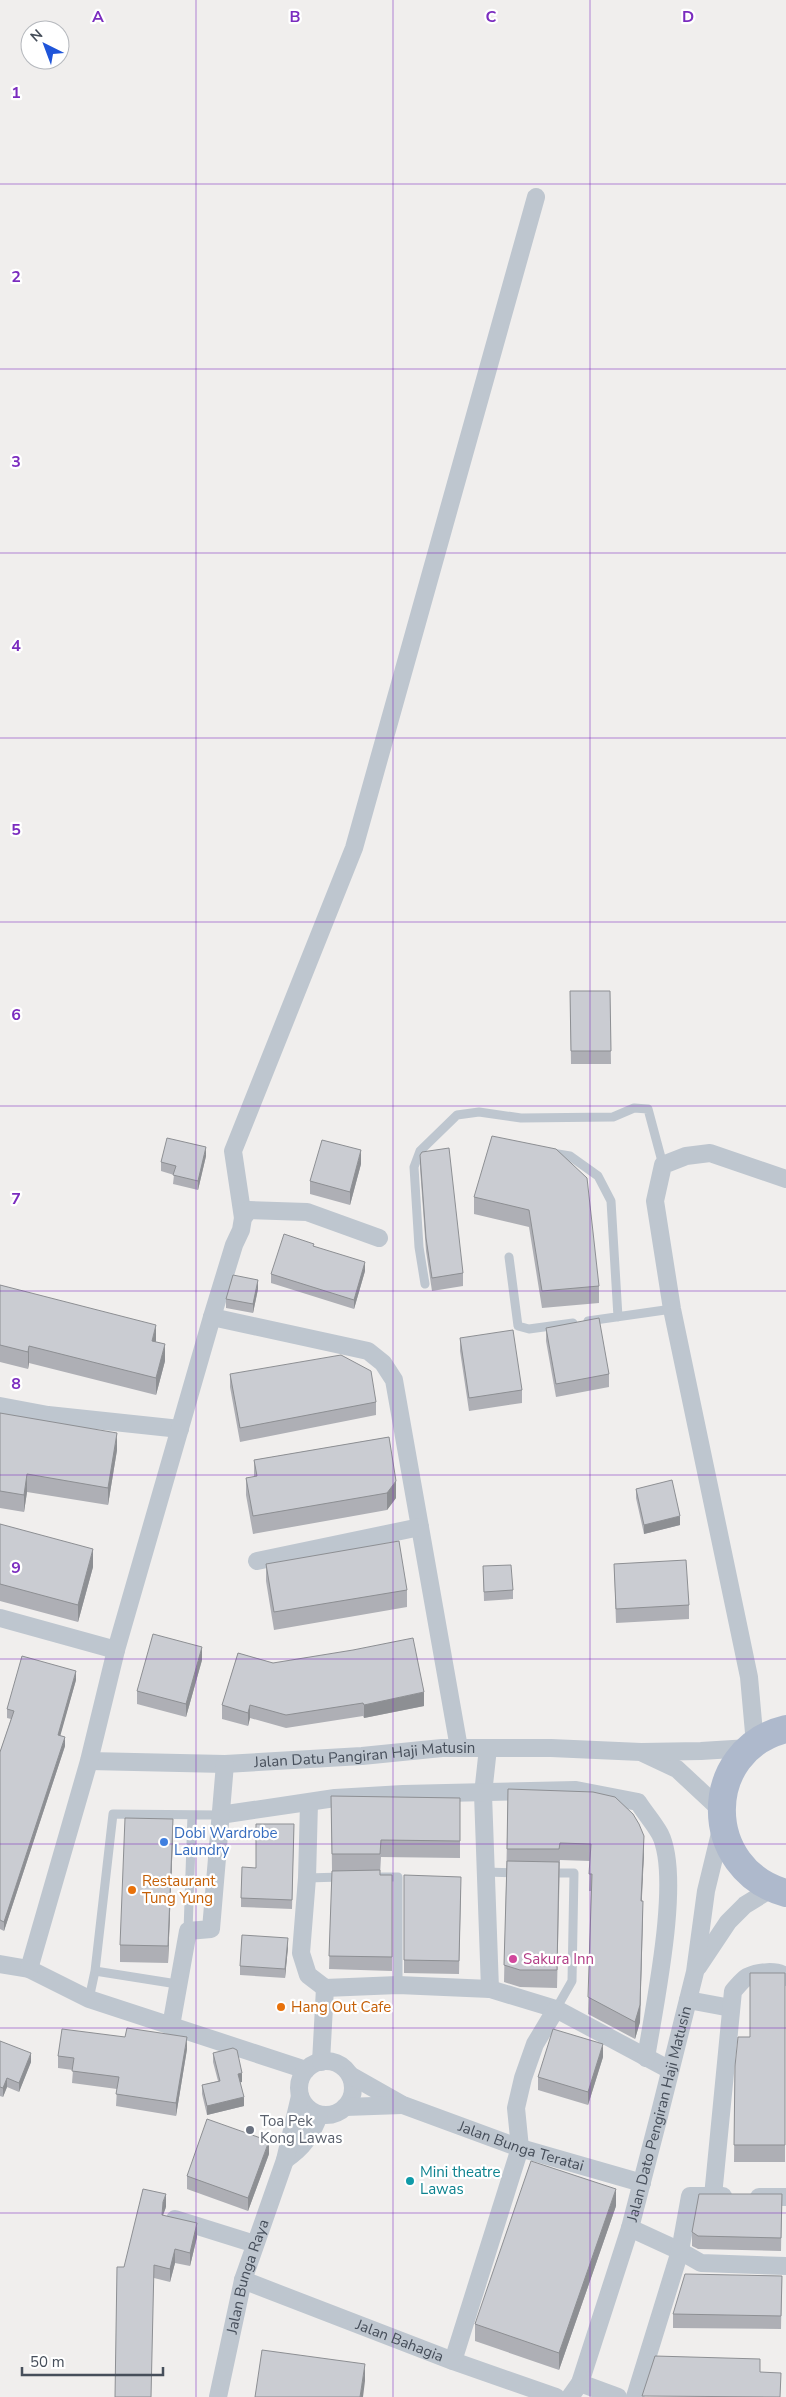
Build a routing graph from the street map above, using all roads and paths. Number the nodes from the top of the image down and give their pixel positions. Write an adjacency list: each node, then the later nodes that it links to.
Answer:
1 (536, 197): 5 (street)
2 (540, 1151): 11 (lane)
3 (663, 1165): 4 (street); 8 (lane); 9 (street)
4 (786, 1179)
5 (242, 1218): 6 (street); 10 (street)
6 (379, 1238)
7 (509, 1257): 11 (lane)
8 (425, 1284)
9 (672, 1309): 11 (lane); 19 (street)
10 (212, 1317): 13 (street); 14 (street)
11 (618, 1317)
12 (0, 1406): 13 (street)
13 (180, 1429): 17 (street)
14 (420, 1527): 15 (street); 20 (street)
15 (257, 1561)
16 (0, 1618): 17 (street)
17 (116, 1650): 23 (street)
18 (786, 1729): 19 (main road)
19 (752, 1746): 22 (street, Jalan Datu Pangiran Haji Matusin); 29 (main road)
20 (459, 1748): 21 (street, Jalan Datu Pangiran Haji Matusin); 24 (street, Jalan Datu Pangiran Haji Matusin)
21 (488, 1748): 22 (street, Jalan Datu Pangiran Haji Matusin); 25 (street)
22 (641, 1752): 29 (street)
23 (89, 1761): 24 (street, Jalan Datu Pangiran Haji Matusin); 39 (street)
24 (225, 1764): 28 (street)
25 (483, 1794): 26 (street); 30 (street); 52 (street)
26 (309, 1803): 28 (street); 35 (street)
27 (192, 1815): 28 (lane); 37 (lane); 40 (lane)
28 (220, 1816): 37 (street)
29 (722, 1818): 36 (main road); 41 (street, Jalan Dato Pengiran Haji Matusin)
30 (486, 1872): 31 (lane); 46 (street)
31 (525, 1873)
32 (535, 1873): 50 (lane)
33 (352, 1877): 35 (lane)
34 (370, 1877): 44 (lane)
35 (307, 1878): 45 (street)
36 (778, 1891): 41 (street)
37 (188, 1930): 43 (street)
38 (0, 1964): 39 (street)
39 (30, 1969): 47 (street)
40 (95, 1970): 43 (lane); 47 (lane)
41 (695, 1972): 48 (street, Jalan Dato Pengiran Haji Matusin)
42 (786, 1977): 49 (street)
43 (177, 1984): 51 (street)
44 (398, 1985): 45 (street); 46 (street)
45 (326, 1988): 53 (street)
46 (490, 1990): 50 (street)
47 (89, 1999): 51 (street)
48 (688, 2000): 49 (street); 54 (street, Jalan Dato Pengiran Haji Matusin)
49 (731, 2008): 63 (street)
50 (556, 2009): 52 (street); 60 (street)
51 (171, 2026): 53 (street)
52 (646, 2058): 54 (street)
53 (313, 2066): 55 (street); 56 (street)
54 (670, 2070): 62 (street, Jalan Dato Pengiran Haji Matusin)
55 (350, 2076): 57 (street); 58 (street)
56 (300, 2096): 59 (street); 61 (street, Jalan Bunga Raya)
57 (403, 2105): 58 (street); 60 (street, Jalan Bunga Teratai)
58 (345, 2108): 59 (street)
59 (319, 2115): 61 (street)
60 (520, 2148): 62 (street, Jalan Bunga Teratai); 71 (street)
61 (286, 2160): 67 (street, Jalan Bunga Raya)
62 (642, 2184): 66 (street, Jalan Dato Pengiran Haji Matusin)
63 (713, 2196): 64 (street); 68 (street)
64 (786, 2197)
65 (172, 2218): 67 (street)
66 (630, 2228): 68 (street); 72 (street, Jalan Dato Pengiran Haji Matusin)
67 (255, 2244): 70 (street, Jalan Bunga Raya)
68 (680, 2251): 69 (street); 76 (street)
69 (786, 2266)
70 (243, 2280): 71 (street, Jalan Bahagia); 73 (street, Jalan Bunga Raya)
71 (453, 2361): 74 (street, Jalan Bahagia)
72 (575, 2390): 75 (street)
73 (218, 2397)
74 (556, 2397)
75 (618, 2397)
76 (635, 2397)

